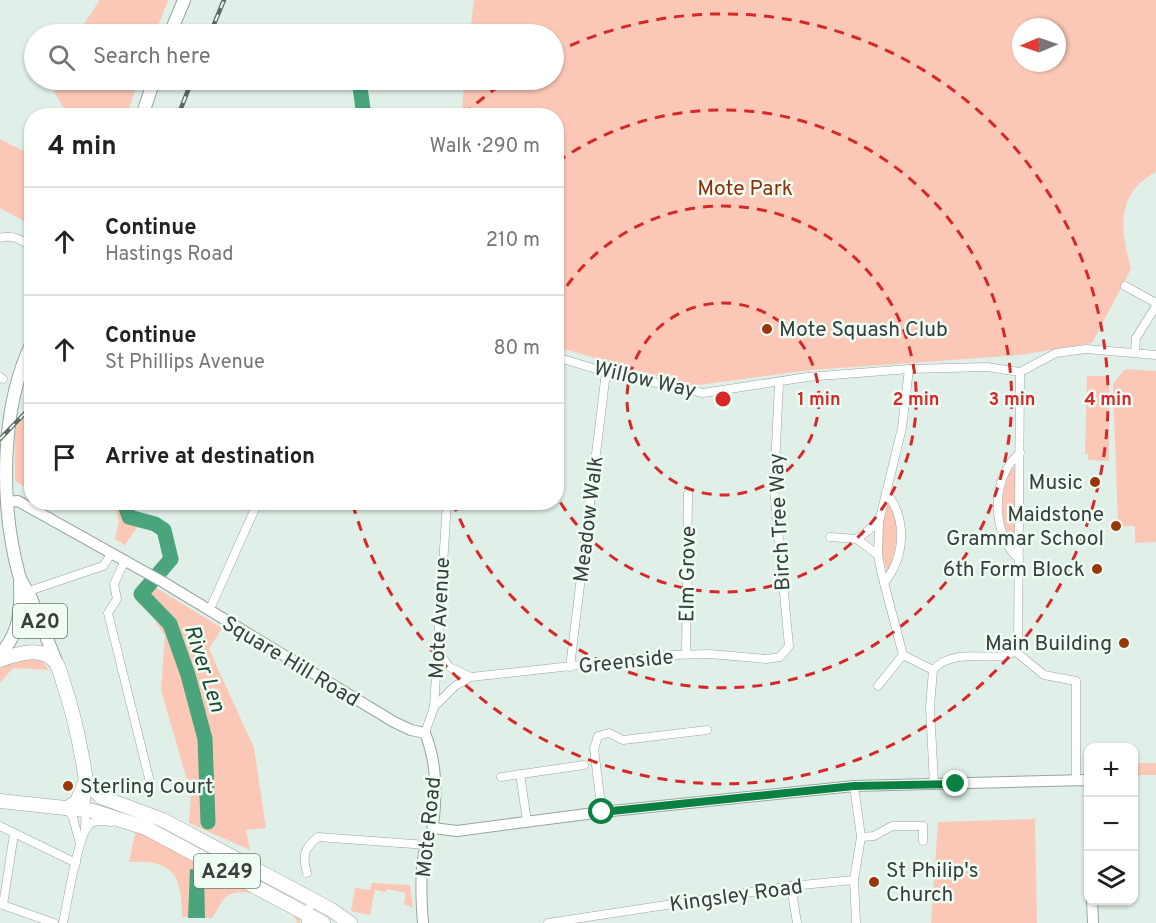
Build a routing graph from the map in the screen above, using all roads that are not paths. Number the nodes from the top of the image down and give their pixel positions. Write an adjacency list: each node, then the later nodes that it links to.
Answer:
1 (184, 0): 2 (main road)
2 (174, 24)
3 (151, 90): 4 (main road)
4 (145, 108)
5 (0, 238): 6 (street)
6 (24, 242)
7 (1125, 286): 8 (street)
8 (1156, 304): 9 (street)
9 (1135, 353): 10 (street); 15 (street)
10 (1156, 355)
11 (564, 359): 14 (street, Willow Way)
12 (24, 362): 20 (main road, A20)
13 (909, 369): 15 (street, Willow Way); 16 (street, Willow Way); 18 (street)
14 (606, 372): 16 (street, Willow Way); 45 (street, Meadow Walk)
15 (1020, 372): 17 (street)
16 (779, 383): 42 (street, Birch Tree Way)
17 (1020, 453): 31 (street); 31 (street)
18 (886, 492): 25 (street); 34 (street)
19 (688, 494): 39 (street, Elm Grove)
20 (6, 502): 21 (street, Square Hill Road); 26 (main road, A20)
21 (24, 505)
22 (254, 510): 36 (street)
23 (446, 510): 37 (street, Mote Avenue)
24 (35, 511): 26 (street); 29 (street, Square Hill Road)
25 (879, 522): 28 (street); 30 (street)
26 (9, 525): 33 (main road, A20)
27 (830, 537): 28 (street)
28 (857, 539): 30 (street)
29 (112, 553): 32 (street, Square Hill Road); 35 (street)
30 (878, 555): 34 (street)
31 (1019, 559): 38 (street)
32 (125, 560): 36 (street, Square Hill Road); 58 (street)
33 (20, 579): 41 (main road, A20); 44 (main road, A20)
34 (884, 584): 40 (street)
35 (35, 589)
36 (209, 611): 51 (street, Square Hill Road)
37 (437, 649): 47 (street); 49 (street, Mote Avenue)
38 (1015, 651): 46 (street); 57 (street)
39 (686, 654): 42 (street, Greenside); 45 (street, Greenside)
40 (903, 655): 46 (street); 48 (street)
41 (0, 656)
42 (780, 657)
43 (0, 660): 44 (highway)
44 (57, 664): 55 (highway)
45 (570, 667): 47 (street, Greenside)
46 (933, 670): 59 (street)
47 (471, 677): 49 (street, Greenside)
48 (878, 686)
49 (434, 707): 51 (street, Mote Avenue)
50 (707, 730): 66 (street)
51 (425, 733): 70 (street, Mote Road)
52 (584, 765): 53 (street)
53 (520, 774): 54 (street); 67 (street)
54 (501, 777)
55 (87, 780): 64 (highway); 65 (street); 83 (highway, A249)
56 (1084, 780): 57 (street)
57 (1076, 781): 59 (street)
58 (150, 782)
59 (934, 784): 60 (street)
60 (855, 786): 66 (street); 73 (street)
61 (0, 792): 63 (highway)
62 (0, 801): 63 (highway, A249)
63 (15, 801): 64 (highway, A249)
64 (67, 808): 65 (highway, A249); 75 (street)
65 (88, 811): 68 (highway, A249); 71 (street)
66 (602, 812): 67 (street)
67 (527, 821): 70 (street)
68 (128, 823): 71 (street); 83 (highway, A249)
69 (0, 826): 72 (street)
70 (433, 828): 76 (street, Mote Road)
71 (84, 832): 75 (street)
72 (14, 834): 77 (street); 81 (street)
73 (861, 837): 74 (street); 79 (street)
74 (923, 841)
75 (79, 842): 77 (street)
76 (426, 844): 78 (street); 88 (street, Mote Road)
77 (76, 864): 86 (street)
78 (307, 873)
79 (854, 880): 80 (street, Kingsley Road); 91 (street)
80 (791, 886): 84 (street, Kingsley Road); 90 (street)
81 (1, 904): 85 (street)
82 (1092, 905): 92 (street)
83 (311, 917): 87 (highway, A249)
84 (576, 921): 89 (street, Kingsley Road)
85 (54, 923)
86 (63, 923)
87 (350, 923)
88 (423, 923)
89 (548, 923)
90 (796, 923)
91 (856, 923)
92 (1093, 923)

